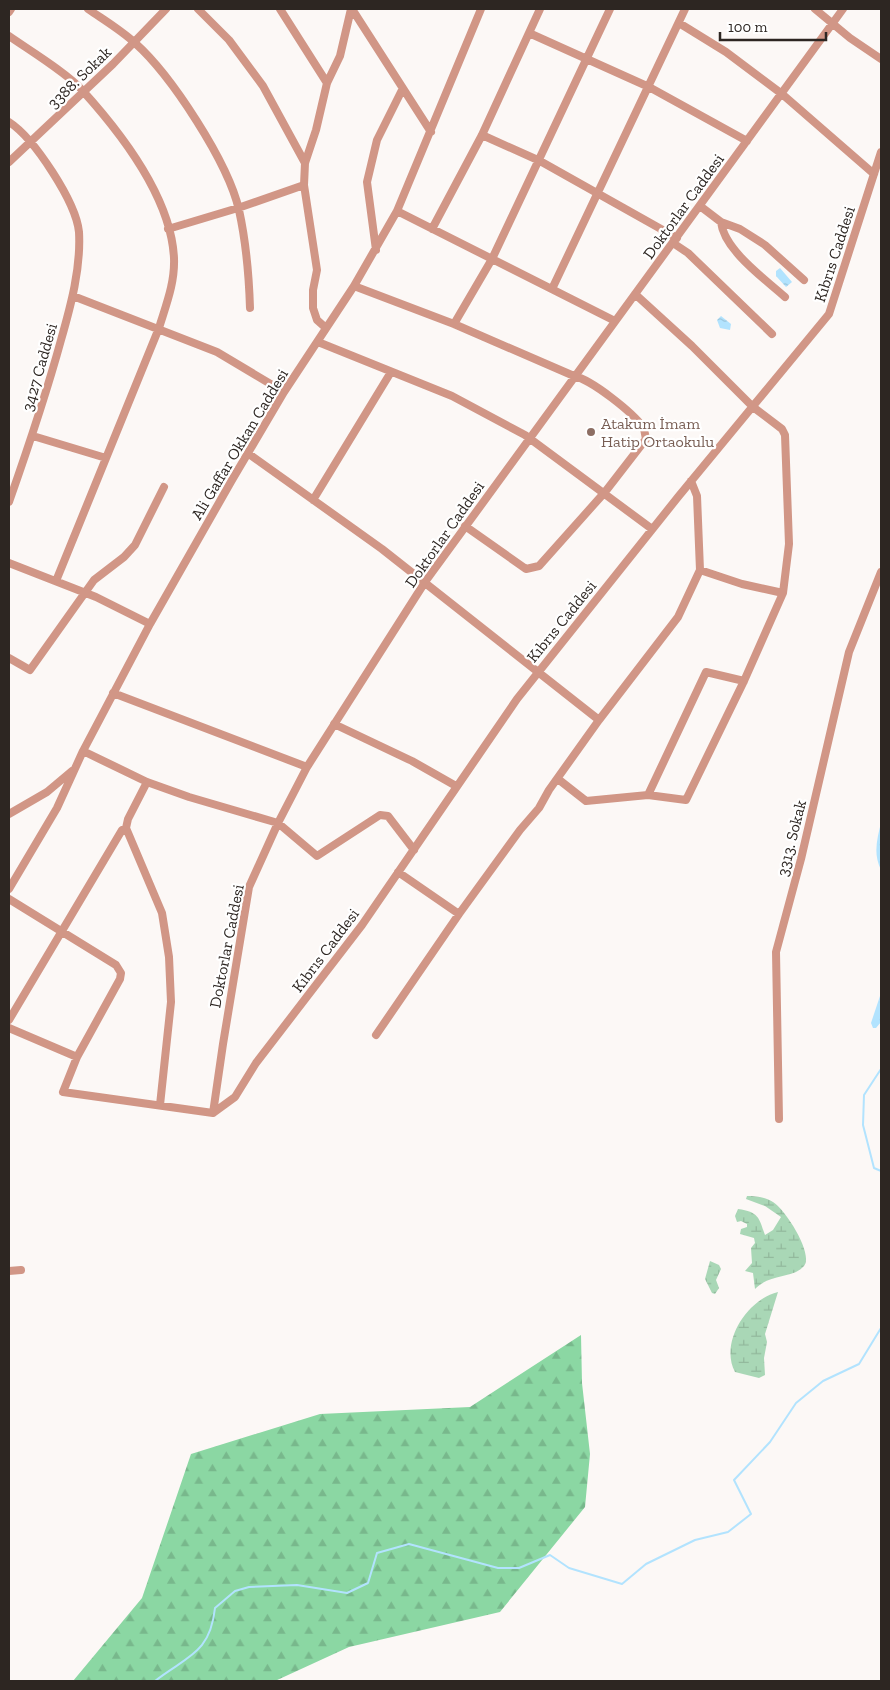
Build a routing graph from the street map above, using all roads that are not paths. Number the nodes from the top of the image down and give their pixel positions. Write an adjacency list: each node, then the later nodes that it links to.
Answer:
1 (11, 9): 13 (street)
2 (88, 9): 18 (street)
3 (166, 9): 18 (street, 3388. Sokak)
4 (198, 9): 34 (street)
5 (280, 9): 21 (street)
6 (351, 9): 21 (street); 23 (street)
7 (481, 9): 27 (street, Ali Gaffar Okkan Caddesi)
8 (540, 9): 16 (street)
9 (610, 9): 19 (street)
10 (685, 9): 14 (street)
11 (815, 9): 15 (street)
12 (843, 9): 15 (street, Doktorlar Caddesi)
13 (9, 12)
14 (679, 23): 22 (street); 25 (street)
15 (833, 24): 20 (street); 25 (street, Doktorlar Caddesi)
16 (529, 33): 19 (street); 28 (street)
17 (9, 36): 24 (street)
18 (134, 42): 24 (street, 3388. Sokak); 39 (street)
19 (588, 58): 22 (street); 32 (street)
20 (881, 59)
21 (327, 83): 34 (street)
22 (649, 86): 29 (street); 37 (street)
23 (402, 90): 27 (street); 45 (street)
24 (84, 92): 30 (street, 3388. Sokak); 42 (street)
25 (782, 94): 29 (street, Doktorlar Caddesi); 35 (street)
26 (9, 122): 30 (street, 3427 Caddesi)
27 (431, 132): 40 (street, Ali Gaffar Okkan Caddesi)
28 (482, 135): 32 (street); 43 (street)
29 (747, 141): 38 (street, Doktorlar Caddesi)
30 (32, 142): 33 (street, 3388. Sokak); 51 (street, 3427 Caddesi)
31 (881, 152): 35 (street, Kıbrıs Caddesi)
32 (540, 161): 37 (street); 46 (street)
33 (9, 162)
34 (305, 163): 36 (street)
35 (874, 174): 63 (street, Kıbrıs Caddesi)
36 (304, 185): 39 (street); 57 (street)
37 (596, 194): 44 (street); 49 (street)
38 (700, 206): 41 (street); 44 (street, Doktorlar Caddesi)
39 (238, 208): 42 (street); 53 (street)
40 (397, 212): 43 (street); 45 (street, Ali Gaffar Okkan Caddesi)
41 (721, 222): 47 (street); 52 (street)
42 (168, 229): 56 (street)
43 (432, 229): 46 (street)
44 (675, 240): 50 (street, Doktorlar Caddesi); 58 (street)
45 (376, 250): 48 (street, Ali Gaffar Okkan Caddesi)
46 (492, 259): 49 (street); 55 (street)
47 (804, 280)
48 (354, 286): 55 (street); 57 (street, Ali Gaffar Okkan Caddesi)
49 (552, 289): 54 (street)
50 (635, 294): 54 (street, Doktorlar Caddesi); 63 (street)
51 (73, 296): 56 (street); 64 (street, 3427 Caddesi)
52 (784, 297)
53 (250, 308)
54 (615, 321): 61 (street, Doktorlar Caddesi)
55 (454, 324): 61 (street)
56 (158, 328): 62 (street); 67 (street)
57 (326, 328): 59 (street, Ali Gaffar Okkan Caddesi)
58 (772, 334)
59 (318, 342): 60 (street); 62 (street, Ali Gaffar Okkan Caddesi)
60 (391, 372): 65 (street); 71 (street)
61 (574, 376): 65 (street, Doktorlar Caddesi); 70 (street)
62 (284, 392): 66 (street, Ali Gaffar Okkan Caddesi)
63 (753, 407): 68 (street, Kıbrıs Caddesi); 81 (street)
64 (32, 436): 67 (street); 72 (street, 3427 Caddesi)
65 (530, 438): 70 (street); 73 (street, Doktorlar Caddesi)
66 (248, 454): 71 (street); 82 (street, Ali Gaffar Okkan Caddesi)
67 (106, 458): 78 (street)
68 (691, 481): 74 (street, Kıbrıs Caddesi); 76 (street)
69 (164, 486): 80 (street)
70 (605, 492): 73 (street); 74 (street)
71 (313, 500): 79 (street)
72 (9, 502)
73 (465, 526): 79 (street, Doktorlar Caddesi)
74 (652, 529): 84 (street, Kıbrıs Caddesi)
75 (9, 563): 78 (street)
76 (700, 570): 81 (street); 87 (street)
77 (881, 572): 111 (street, 3313. Sokak)
78 (56, 581): 80 (street)
79 (425, 582): 84 (street); 88 (street, Doktorlar Caddesi)
80 (85, 592): 82 (street); 83 (street)
81 (783, 593): 85 (street)
82 (150, 624): 86 (street, Ali Gaffar Okkan Caddesi)
83 (9, 658)
84 (539, 671): 87 (street); 94 (street, Kıbrıs Caddesi)
85 (744, 681): 95 (street); 95 (street)
86 (113, 693): 89 (street, Ali Gaffar Okkan Caddesi); 90 (street)
87 (599, 720): 92 (street)
88 (334, 724): 90 (street, Doktorlar Caddesi); 94 (street)
89 (83, 751): 91 (street, Ali Gaffar Okkan Caddesi); 93 (street)
90 (307, 767): 97 (street, Doktorlar Caddesi)
91 (73, 770): 96 (street); 101 (street, Ali Gaffar Okkan Caddesi)
92 (558, 780): 95 (street); 103 (street)
93 (148, 782): 97 (street); 98 (street)
94 (456, 786): 99 (street, Kıbrıs Caddesi)
95 (648, 795)
96 (9, 814)
97 (278, 823): 99 (street); 110 (street, Doktorlar Caddesi)
98 (126, 828): 104 (street); 109 (street)
99 (414, 850): 100 (street, Kıbrıs Caddesi)
100 (398, 872): 103 (street); 110 (street, Kıbrıs Caddesi)
101 (9, 889)
102 (9, 899): 104 (street)
103 (459, 914): 107 (street)
104 (62, 932): 105 (street); 108 (street)
105 (9, 1020)
106 (9, 1028): 108 (street)
107 (376, 1035)
108 (77, 1057): 109 (street)
109 (160, 1105): 110 (street)
110 (213, 1113)
111 (779, 1119)
112 (21, 1270): 113 (street)
113 (9, 1271)

